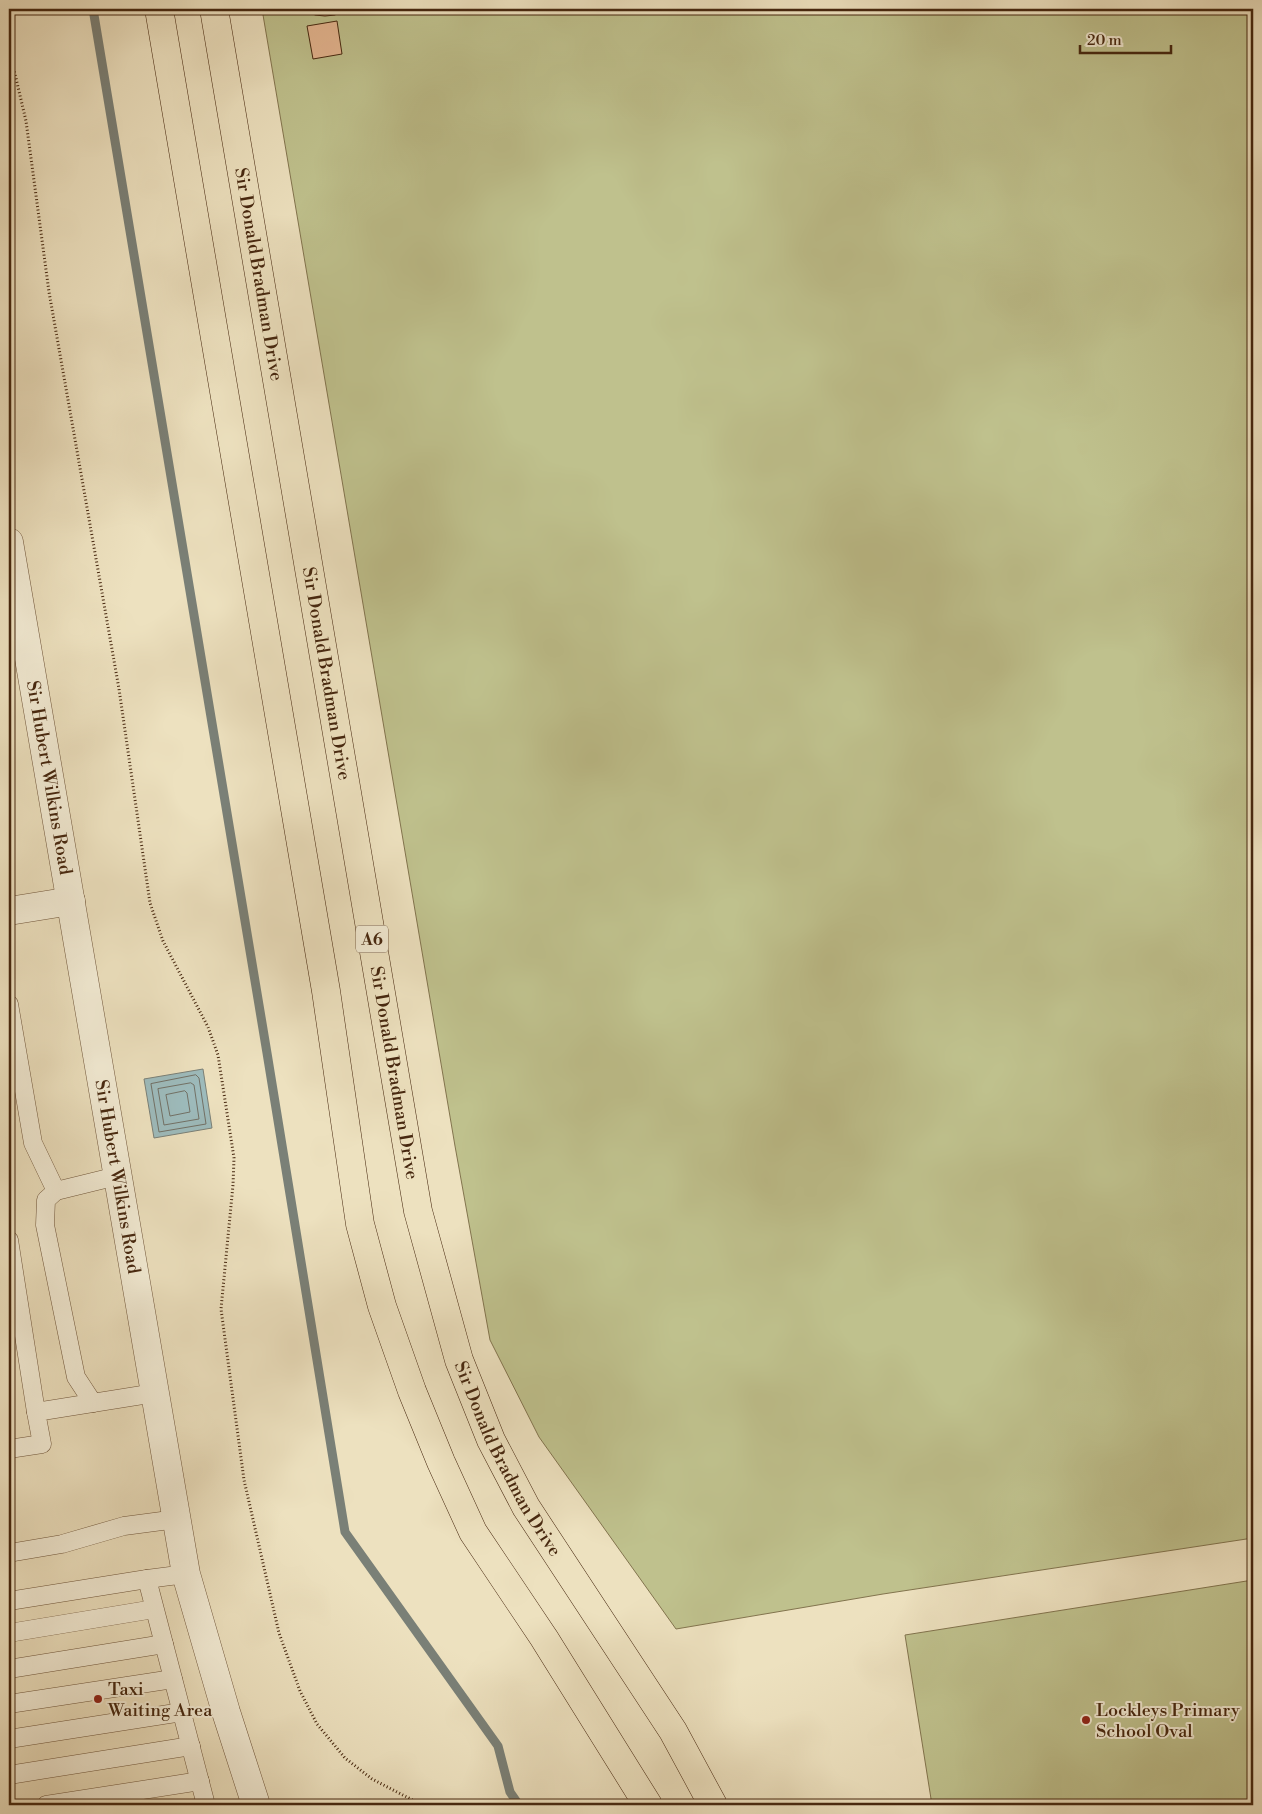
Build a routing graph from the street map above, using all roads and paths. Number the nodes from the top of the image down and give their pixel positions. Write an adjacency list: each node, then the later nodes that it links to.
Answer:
1 (159, 9): 35 (main road)
2 (214, 9): 36 (main road, Sir Donald Bradman Drive / A6)
3 (9, 55): 34 (path)
4 (9, 542): 5 (street, Sir Hubert Wilkins Road)
5 (71, 901): 6 (street); 8 (street, Sir Hubert Wilkins Road)
6 (9, 911)
7 (9, 1004): 9 (lane)
8 (117, 1176): 9 (lane); 11 (street, Sir Hubert Wilkins Road)
9 (56, 1191): 12 (lane)
10 (9, 1240): 13 (lane)
11 (155, 1393): 12 (lane); 15 (street, Sir Hubert Wilkins Road)
12 (93, 1403): 13 (lane)
13 (36, 1412): 14 (lane)
14 (9, 1449)
15 (177, 1519): 16 (lane); 17 (street, Sir Hubert Wilkins Road)
16 (9, 1553)
17 (186, 1574): 18 (lane); 33 (street, Sir Hubert Wilkins Road)
18 (147, 1579): 19 (lane); 20 (lane)
19 (9, 1601)
20 (154, 1609): 21 (lane); 22 (lane)
21 (9, 1633)
22 (164, 1644): 23 (lane); 24 (lane)
23 (9, 1669)
24 (173, 1679): 25 (lane); 26 (lane)
25 (9, 1704)
26 (182, 1712): 27 (lane); 28 (lane)
27 (9, 1739)
28 (191, 1746): 29 (lane); 30 (lane)
29 (9, 1775)
30 (200, 1782): 31 (lane); 32 (lane)
31 (46, 1805)
32 (206, 1805)
33 (256, 1805)
34 (422, 1805)
35 (648, 1805)
36 (713, 1805)

